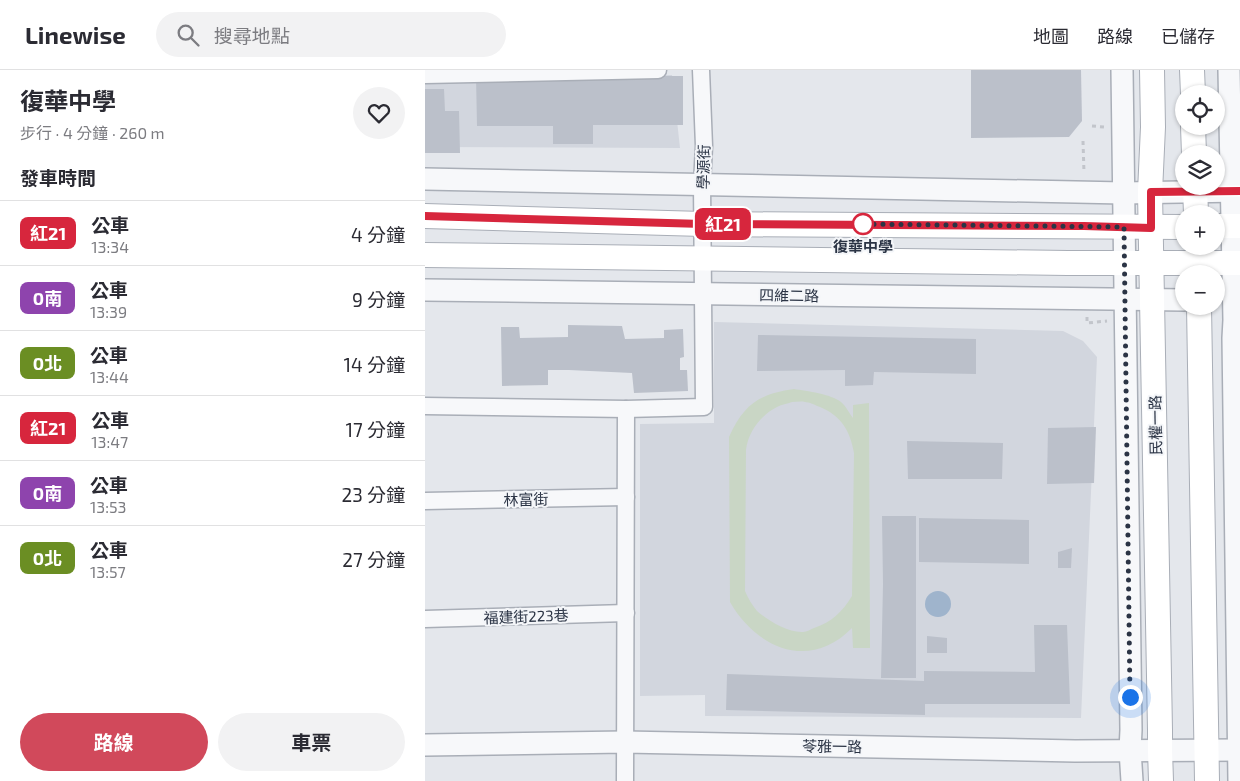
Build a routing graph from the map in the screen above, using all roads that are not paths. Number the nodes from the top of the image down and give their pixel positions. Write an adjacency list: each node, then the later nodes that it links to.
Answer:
1 (658, 70): 7 (street)
2 (701, 70): 10 (street, 學源街)
3 (1122, 70): 13 (street, 民權一路)
4 (1152, 70): 12 (main road, 民權一路)
5 (1192, 70): 8 (main road)
6 (1229, 70): 11 (street)
7 (425, 75)
8 (1193, 85)
9 (425, 179): 10 (street)
10 (702, 184): 13 (street); 16 (street, 學源街)
11 (1236, 191): 14 (street); 17 (street)
12 (1151, 192): 13 (street); 14 (street); 20 (main road, 民權一路)
13 (1123, 193): 18 (street, 民權一路)
14 (1195, 197)
15 (425, 216): 16 (main road)
16 (703, 224): 18 (main road); 22 (street, 學源街)
17 (1229, 226): 26 (street)
18 (1124, 227): 20 (main road); 24 (street, 民權一路)
19 (1175, 227): 20 (main road)
20 (1151, 228): 25 (main road, 民權一路)
21 (425, 255): 22 (main road)
22 (703, 259): 24 (main road); 28 (street, 學源街)
23 (1197, 261): 25 (main road); 26 (main road)
24 (1124, 263): 25 (main road); 30 (street, 民權一路)
25 (1152, 263): 31 (main road, 民權一路)
26 (1236, 263): 29 (street)
27 (425, 290): 28 (street, 四維二路)
28 (703, 294): 30 (street, 四維二路); 35 (street, 學源街)
29 (1230, 299): 45 (street)
30 (1125, 300): 31 (street, 四維二路); 42 (street, 民權一路)
31 (1153, 300): 32 (street, 四維二路); 43 (main road, 民權一路)
32 (1175, 300)
33 (1199, 315): 44 (main road)
34 (425, 406): 35 (street)
35 (626, 408): 36 (street)
36 (626, 497): 37 (street, 林富街); 38 (street)
37 (425, 501)
38 (626, 613): 39 (street, 福建街223巷); 40 (street)
39 (425, 619)
40 (625, 742): 41 (street, 苓雅一路); 42 (street, 苓雅一路); 46 (street)
41 (425, 745)
42 (1130, 750): 43 (street, 苓雅一路); 47 (street, 民權一路)
43 (1159, 750): 44 (street, 苓雅一路); 48 (main road, 民權一路)
44 (1207, 750): 45 (street, 苓雅一路); 49 (main road)
45 (1239, 750): 50 (street)
46 (625, 781)
47 (1131, 781)
48 (1161, 781)
49 (1207, 781)
50 (1239, 781)

